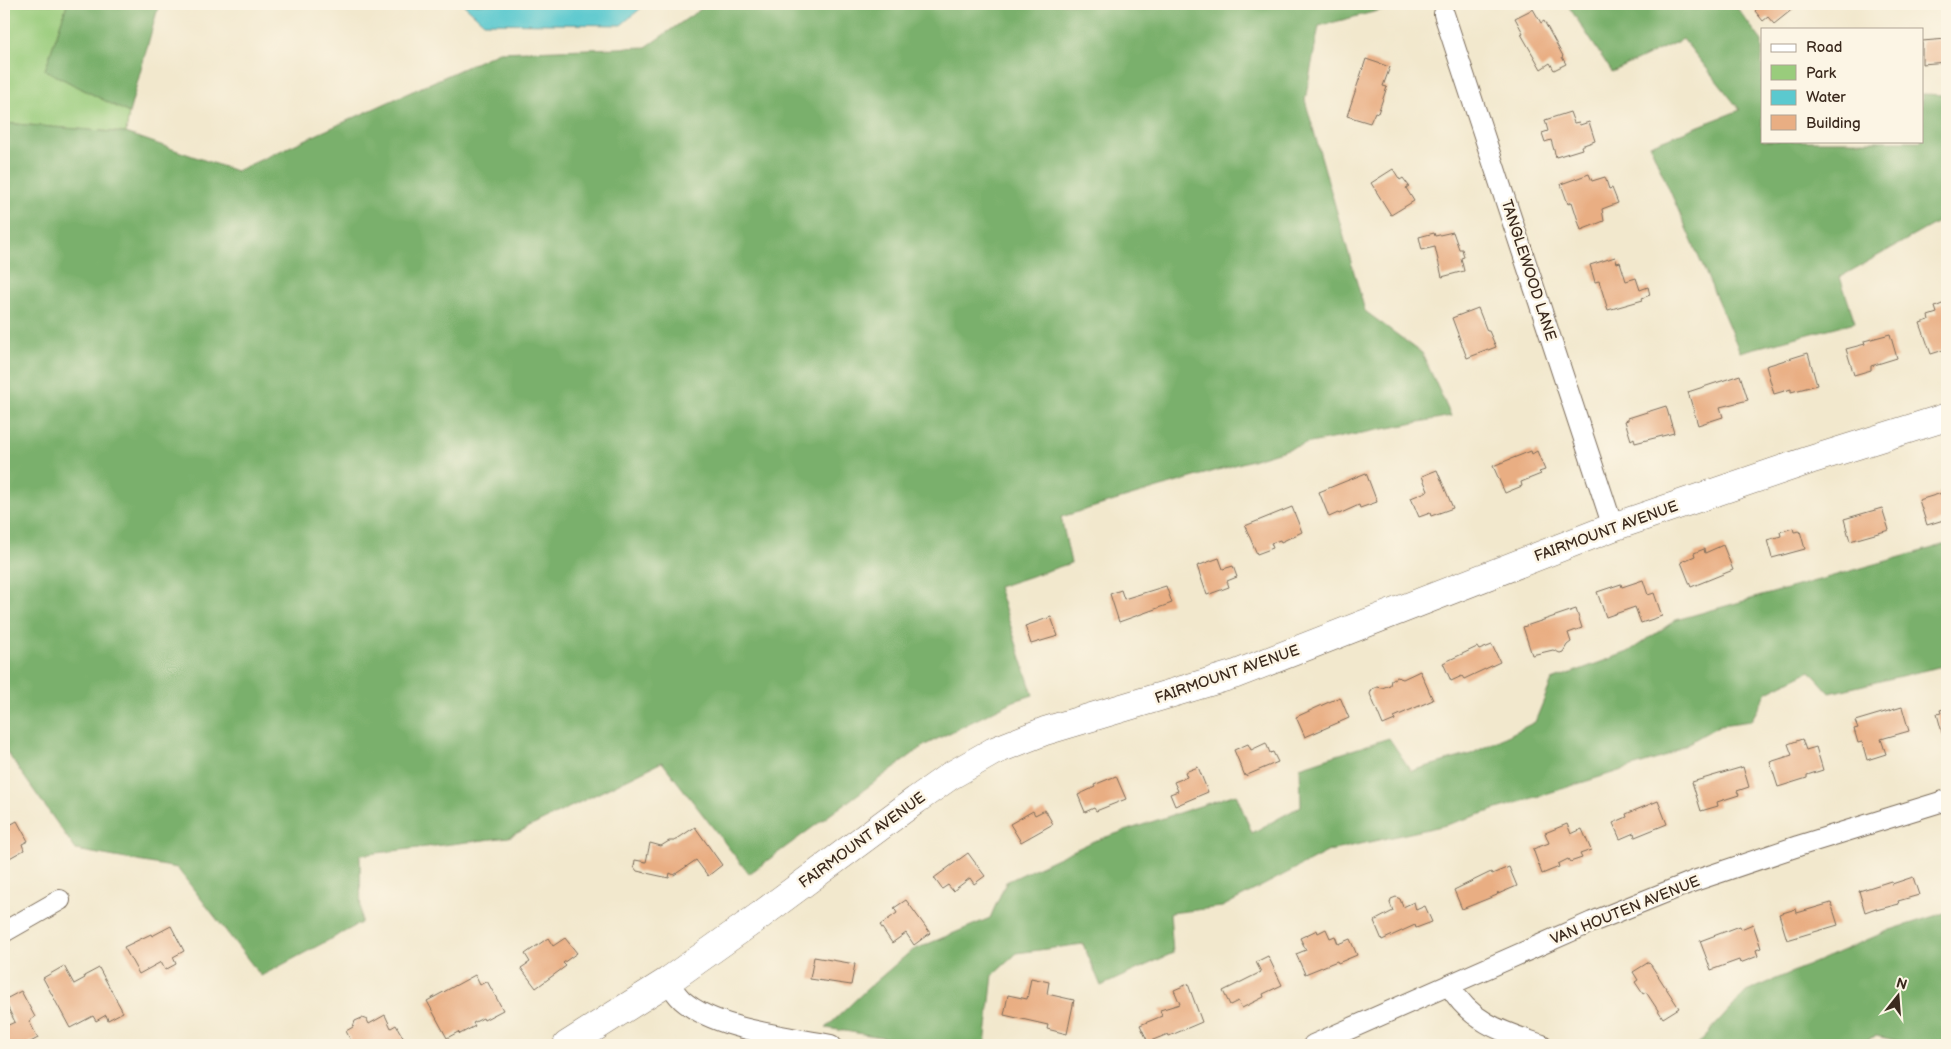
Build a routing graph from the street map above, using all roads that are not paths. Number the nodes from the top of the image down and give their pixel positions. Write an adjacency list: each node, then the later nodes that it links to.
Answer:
1 (1444, 14): 3 (street, TANGLEWOOD LANE)
2 (1947, 418): 3 (main road, FAIRMOUNT AVENUE)
3 (1613, 527): 7 (main road, FAIRMOUNT AVENUE)
4 (1947, 800): 8 (street, VAN HOUTEN AVENUE)
5 (60, 900): 6 (street)
6 (4, 932)
7 (668, 981): 9 (main road, FAIRMOUNT AVENUE); 10 (street)
8 (1449, 985): 11 (street, VAN HOUTEN AVENUE); 12 (street)
9 (567, 1045)
10 (831, 1045)
11 (1313, 1045)
12 (1542, 1045)

